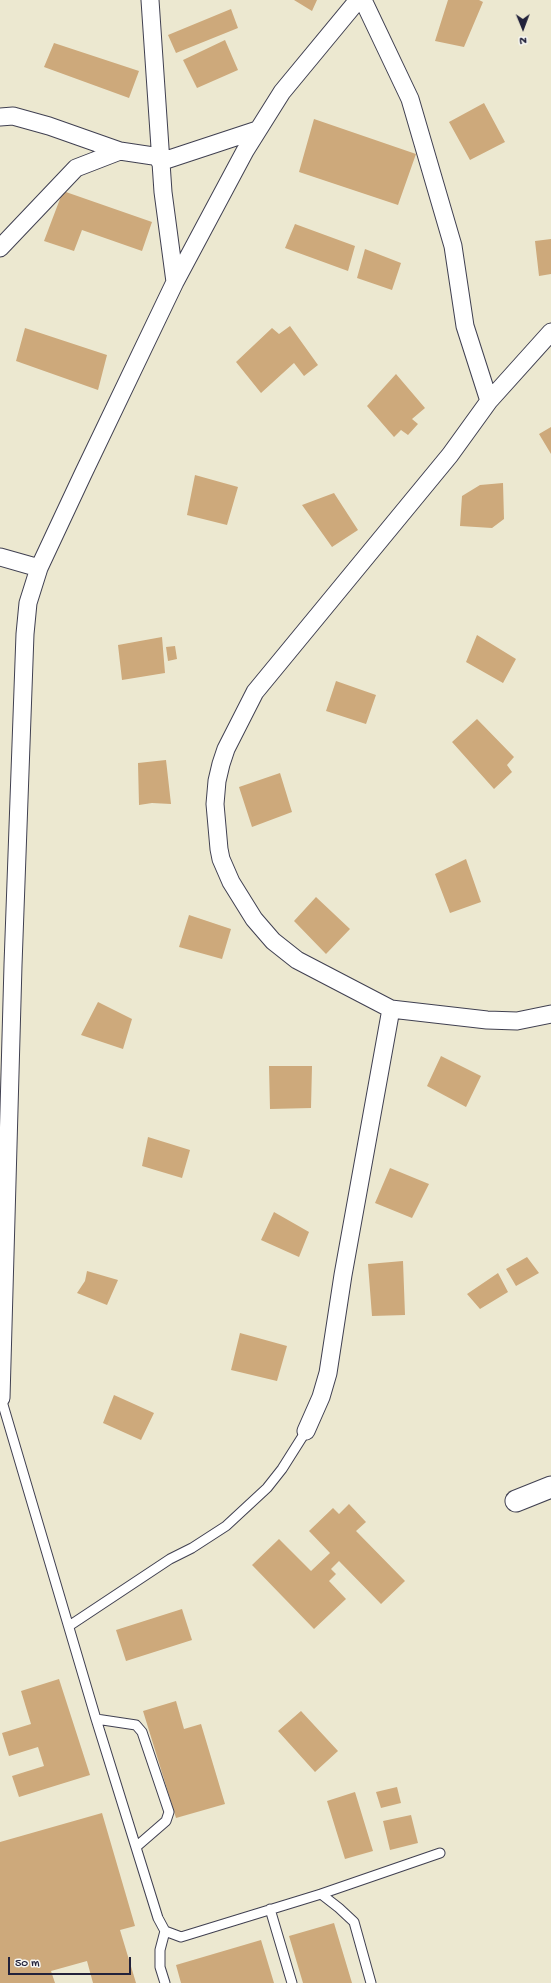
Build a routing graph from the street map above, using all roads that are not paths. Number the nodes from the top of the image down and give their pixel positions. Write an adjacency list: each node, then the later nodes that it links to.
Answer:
1 (150, 0): 7 (street)
2 (358, 0): 5 (street)
3 (363, 0): 11 (street)
4 (0, 117): 6 (street)
5 (257, 130): 7 (street); 9 (street)
6 (120, 151): 7 (street); 8 (street)
7 (160, 160): 9 (street)
8 (0, 248)
9 (175, 282): 13 (street)
10 (551, 332): 11 (street)
11 (489, 401): 14 (street)
12 (0, 557): 13 (street)
13 (39, 568): 16 (street)
14 (391, 1009): 15 (street); 18 (street)
15 (551, 1014)
16 (1, 1398): 17 (lane); 21 (lane)
17 (0, 1418)
18 (306, 1431): 21 (lane)
19 (551, 1487): 20 (street)
20 (516, 1501)
21 (69, 1626): 22 (lane)
22 (96, 1719): 23 (lane); 23 (lane)
23 (136, 1847): 27 (lane)
24 (440, 1853): 25 (lane)
25 (321, 1894): 26 (lane); 30 (lane)
26 (270, 1909): 27 (lane); 29 (lane)
27 (165, 1931): 28 (lane)
28 (165, 1983)
29 (292, 1983)
30 (371, 1983)

